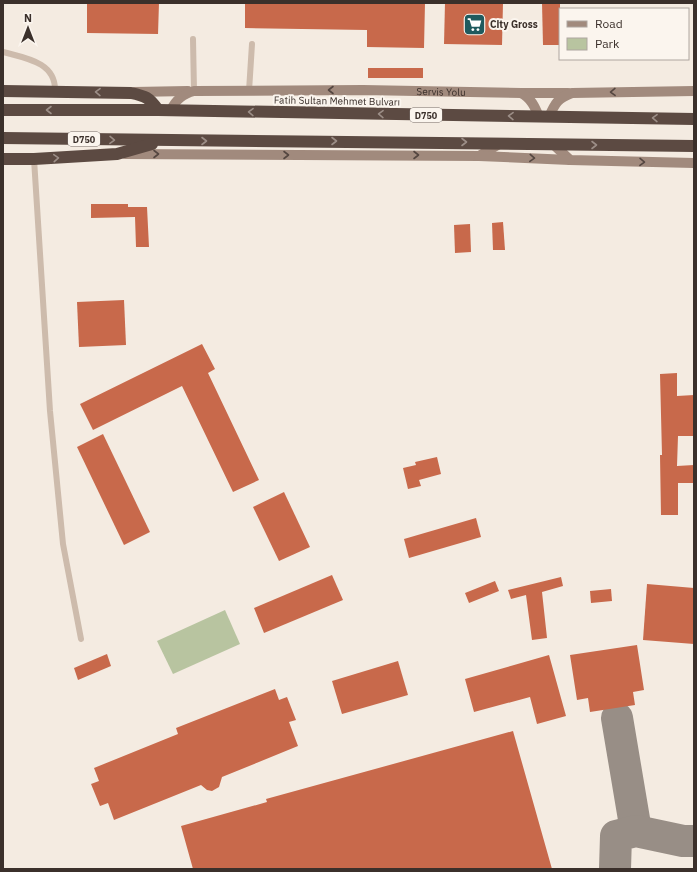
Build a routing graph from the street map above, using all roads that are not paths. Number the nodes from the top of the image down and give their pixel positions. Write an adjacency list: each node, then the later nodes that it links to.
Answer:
1 (193, 39): 7 (lane)
2 (252, 44): 4 (lane)
3 (3, 52): 6 (lane)
4 (249, 90): 7 (street, Servis Yolu); 10 (street, Servis Yolu, one-way to 4)
5 (3, 91): 6 (highway)
6 (55, 91): 9 (highway, one-way to 6)
7 (194, 91): 9 (street); 14 (street, Servis Yolu)
8 (694, 91): 11 (street, one-way to 11)
9 (114, 92): 13 (highway)
10 (521, 93): 11 (street, Servis Yolu); 15 (street)
11 (572, 93): 15 (street)
12 (3, 110): 13 (highway, Fatih Sultan Mehmet Bulvarı / D750, one-way to 12)
13 (158, 110): 14 (highway, Fatih Sultan Mehmet Bulvarı / D750)
14 (171, 110): 15 (highway, Fatih Sultan Mehmet Bulvarı / D750, one-way to 14)
15 (544, 117): 16 (highway, Fatih Sultan Mehmet Bulvarı / D750, one-way to 15)
16 (694, 119)
17 (3, 138): 18 (highway, D750, one-way to 18)
18 (165, 140): 19 (highway, D750, one-way to 19); 22 (highway)
19 (501, 143): 20 (highway, D750); 23 (street)
20 (553, 144): 21 (highway, D750, one-way to 21); 26 (street)
21 (694, 146)
22 (117, 154): 23 (street, one-way to 23); 25 (highway, one-way to 22)
23 (479, 156): 26 (street, one-way to 26)
24 (3, 159): 25 (highway)
25 (34, 159): 28 (lane)
26 (570, 160): 27 (street, one-way to 27)
27 (694, 163)
28 (81, 639)

